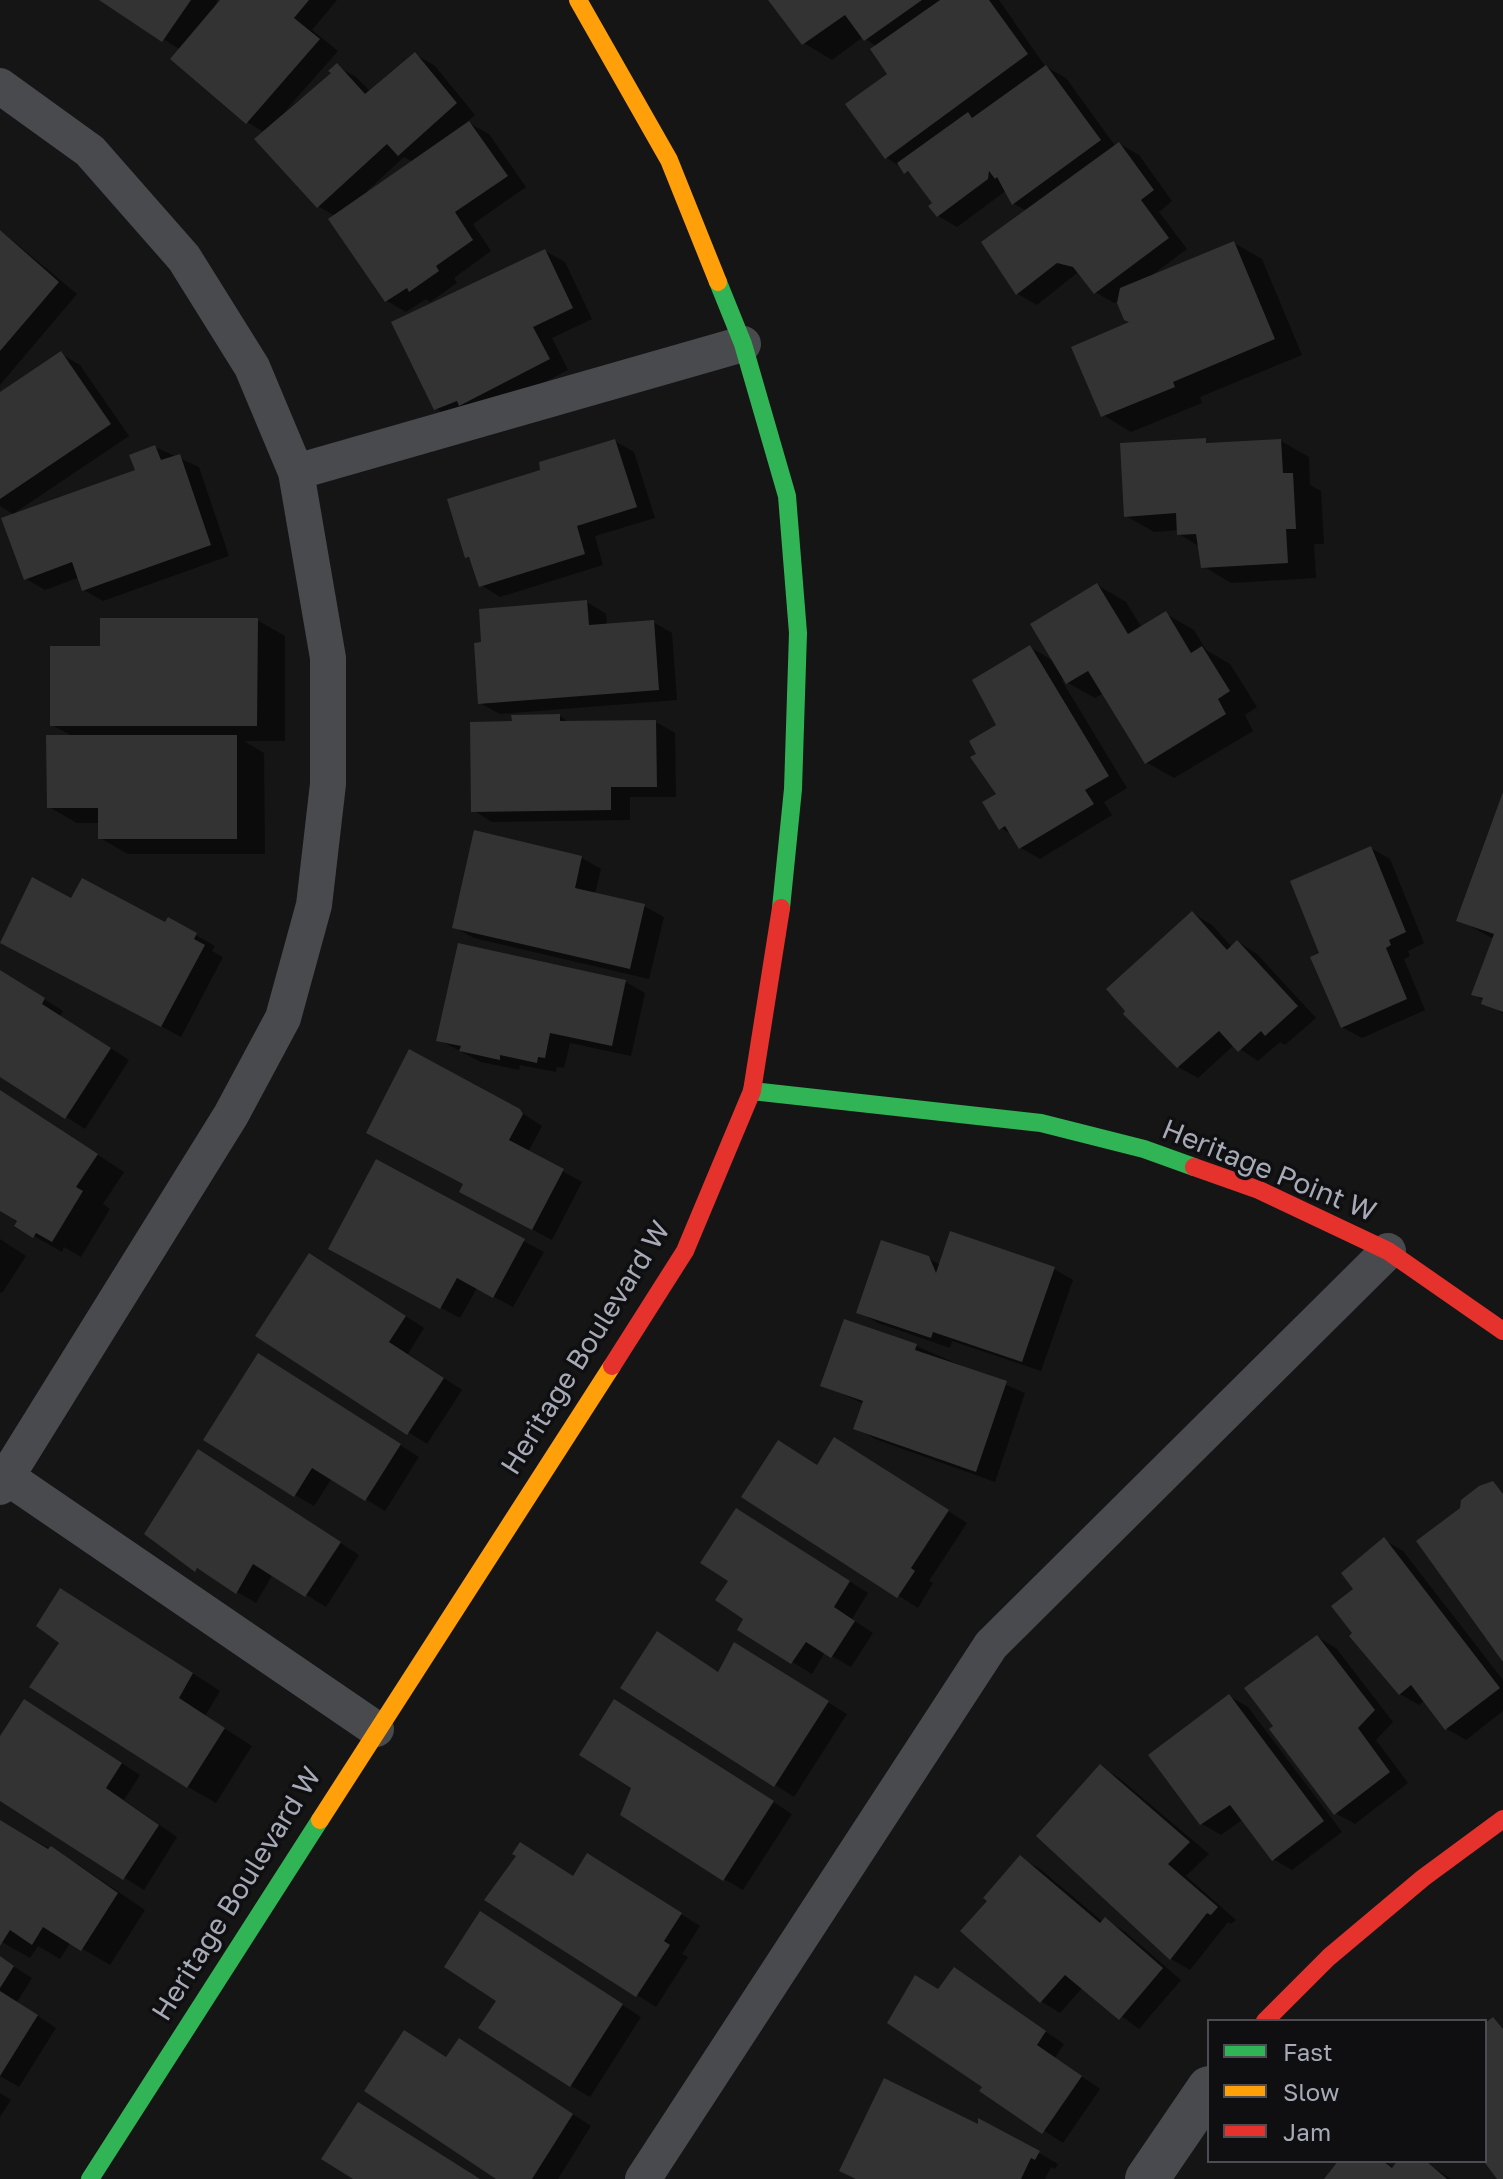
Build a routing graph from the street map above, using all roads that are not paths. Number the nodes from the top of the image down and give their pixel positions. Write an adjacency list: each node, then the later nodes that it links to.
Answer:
1 (578, 0): 3 (street, Heritage Boulevard W)
2 (0, 86): 4 (lane)
3 (743, 344): 4 (lane); 5 (street, Heritage Boulevard W)
4 (296, 472): 8 (lane)
5 (752, 1091): 6 (street, Heritage Point W); 9 (street, Heritage Boulevard W)
6 (1388, 1251): 7 (street, Heritage Point W); 14 (lane)
7 (1503, 1331)
8 (4, 1482): 9 (lane)
9 (376, 1729): 13 (street, Heritage Boulevard W)
10 (1503, 1819): 11 (street)
11 (1267, 2019)
12 (1207, 2091): 15 (street)
13 (90, 2179)
14 (643, 2179)
15 (1147, 2179)

